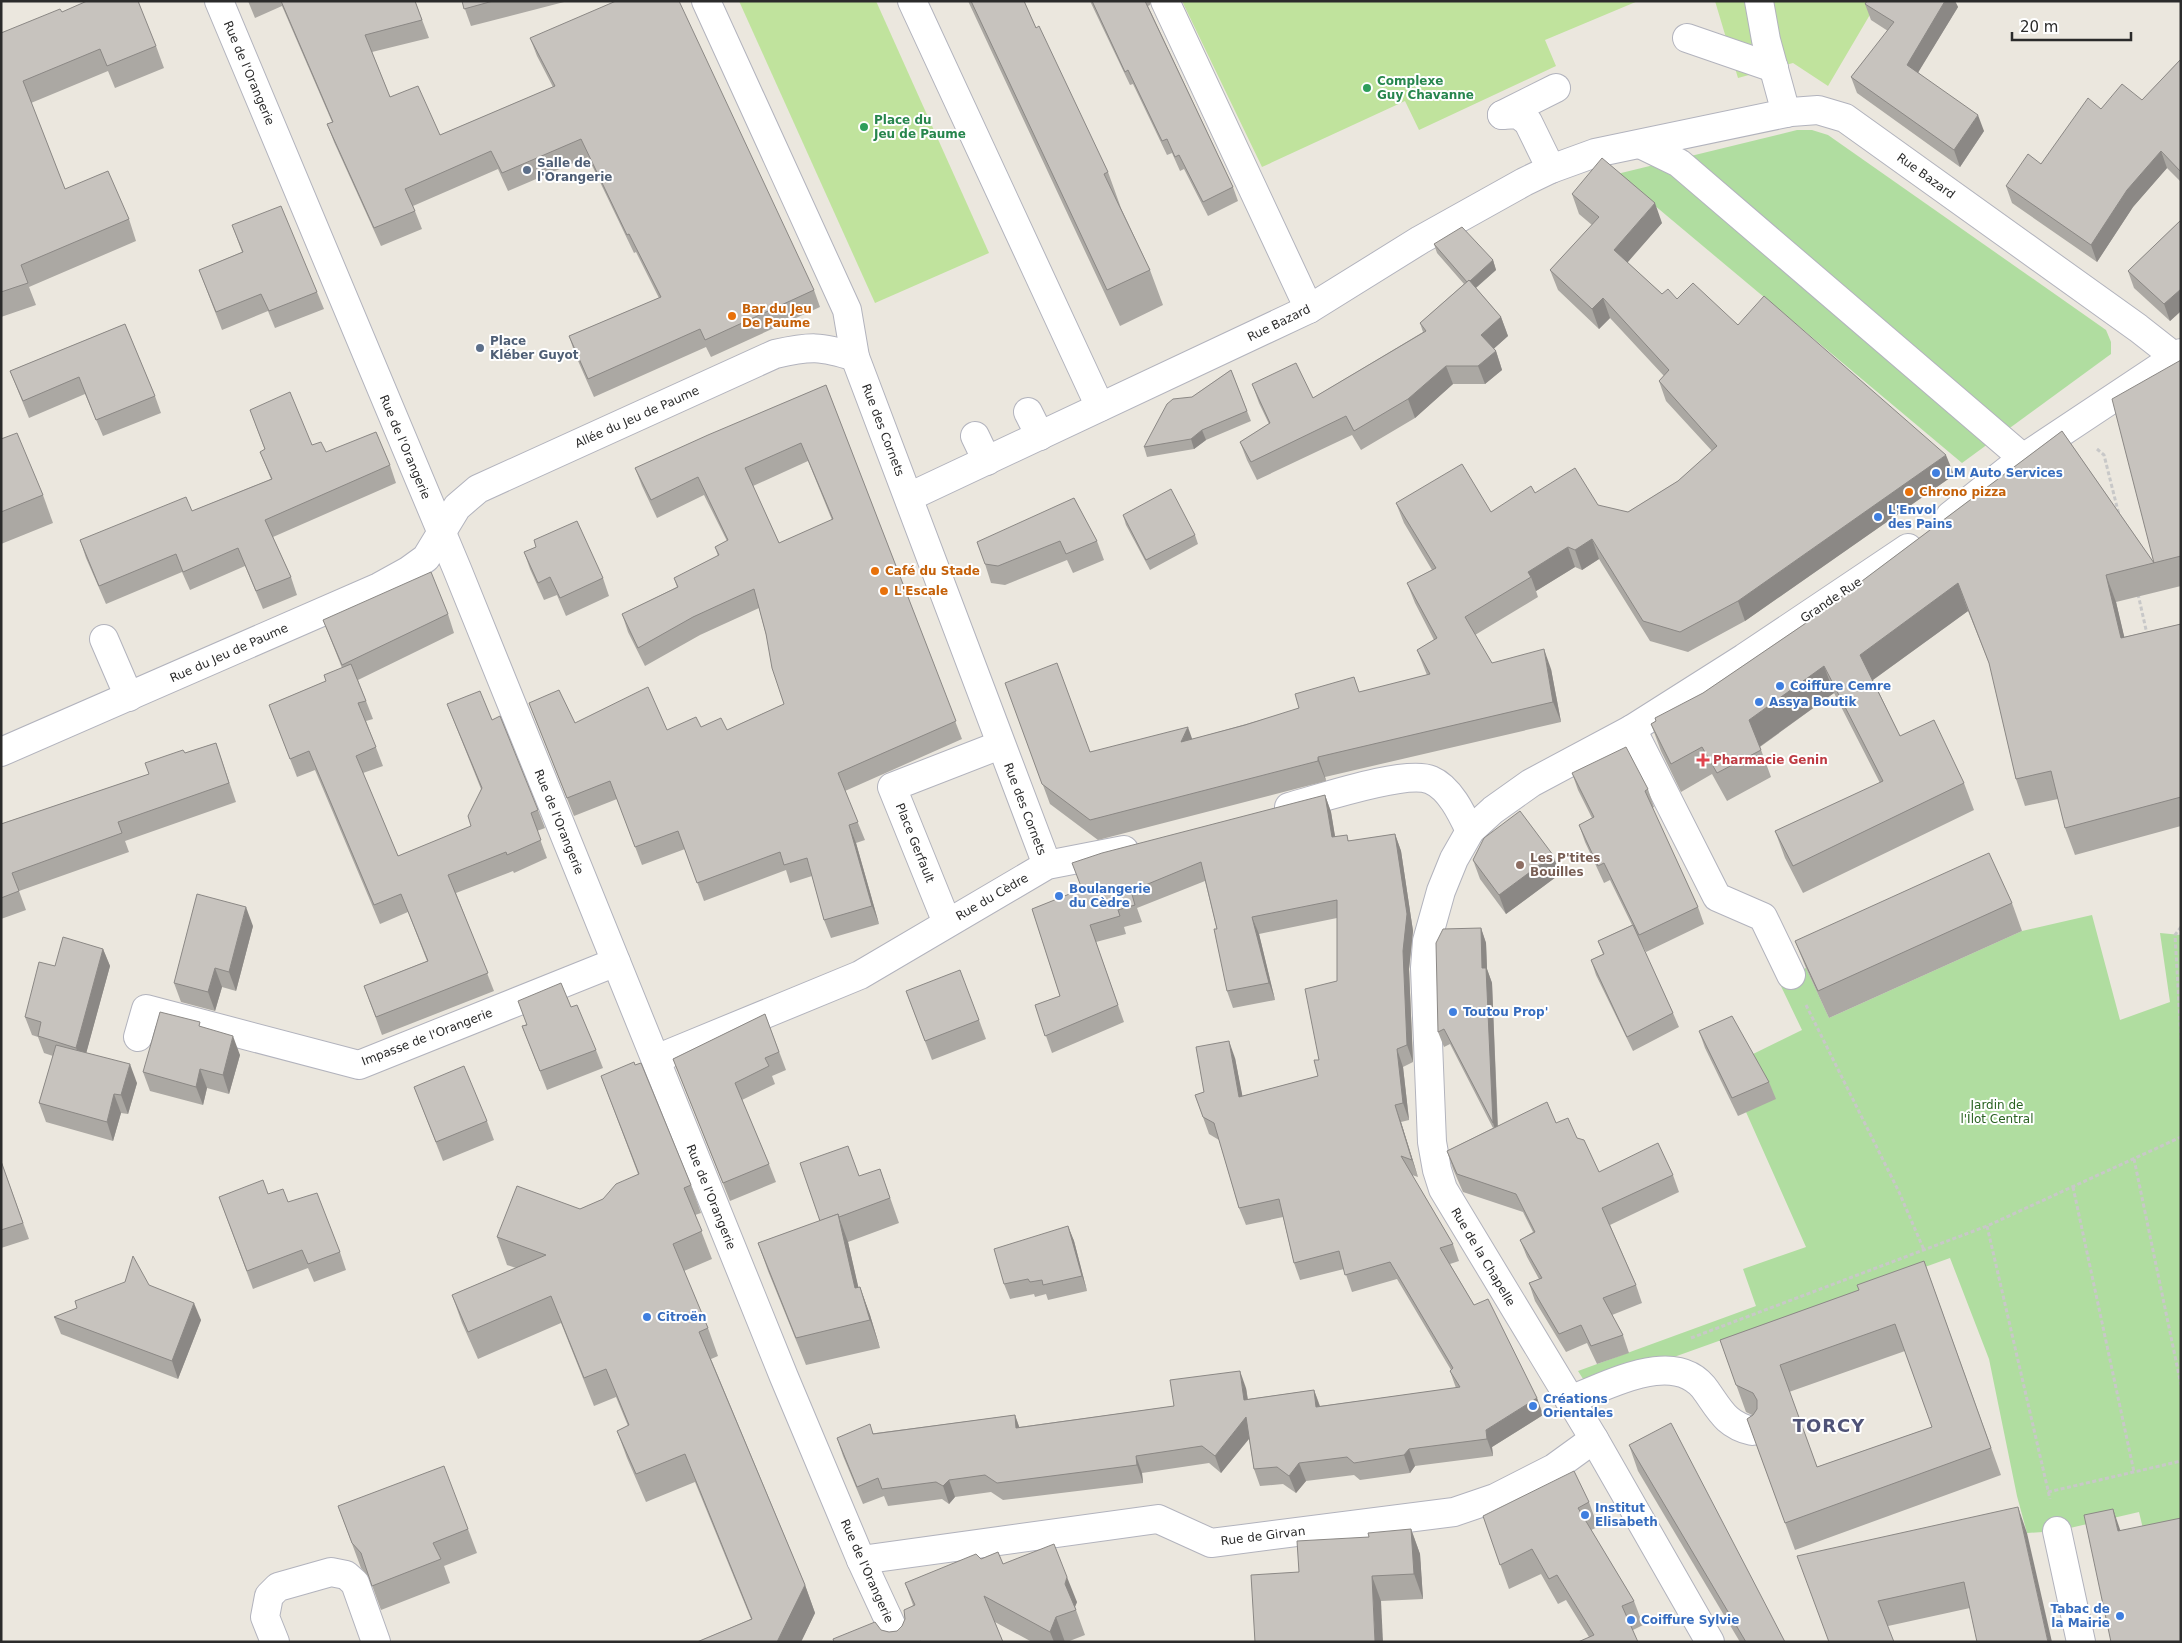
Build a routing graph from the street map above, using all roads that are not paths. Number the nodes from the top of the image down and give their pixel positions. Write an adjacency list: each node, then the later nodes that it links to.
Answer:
1 (219, 1): 20 (street, Rue de l'Orangerie)
2 (706, 1): 14 (street, Rue des Cornets)
3 (912, 1): 15 (street)
4 (1165, 1): 12 (street)
5 (1759, 1): 7 (street)
6 (1687, 38): 7 (street)
7 (1774, 68): 9 (street)
8 (1556, 88): 11 (street)
9 (1786, 113): 10 (street, Rue Bazard); 13 (street, Rue Bazard)
10 (1642, 145): 11 (street, Rue Bazard); 17 (street)
11 (1552, 169): 12 (street, Rue Bazard)
12 (1309, 309): 15 (street, Rue Bazard)
13 (2178, 355): 17 (street, Grande Rue)
14 (855, 357): 19 (street, Rue des Cornets); 20 (street, Allée du Jeu de Paume)
15 (1100, 408): 18 (street, Rue Bazard)
16 (975, 436): 18 (street)
17 (2023, 458): 23 (street, Grande Rue)
18 (987, 461): 19 (street, Rue Bazard)
19 (909, 497): 24 (street, Rue des Cornets)
20 (442, 533): 22 (street, Rue du Jeu de Paume); 31 (street, Rue de l'Orangerie)
21 (104, 639): 22 (street)
22 (129, 697): 25 (street, Rue du Jeu de Paume)
23 (1632, 729): 27 (street, Grande Rue); 32 (street)
24 (1000, 744): 29 (street, Rue des Cornets); 30 (street, Place Gerfault)
25 (1, 752)
26 (1267, 813): 27 (street)
27 (1470, 832): 35 (street, Rue de la Chapelle)
28 (1152, 843): 29 (street, Rue du Cèdre)
29 (1047, 865): 30 (street, Rue du Cèdre)
30 (947, 923): 34 (street, Rue du Cèdre)
31 (616, 962): 33 (street, Impasse de l'Orangerie); 34 (street, Rue de l'Orangerie)
32 (1791, 975)
33 (138, 1037)
34 (656, 1059): 39 (street, Rue de l'Orangerie)
35 (1569, 1400): 36 (street); 37 (street, Rue de la Chapelle)
36 (1752, 1431)
37 (1594, 1439): 39 (street, Rue de Girvan); 43 (street, Rue de la Chapelle)
38 (2057, 1531): 44 (street)
39 (861, 1560): 42 (street, Rue de l'Orangerie)
40 (275, 1642): 41 (street)
41 (376, 1642)
42 (899, 1642)
43 (1710, 1642)
44 (2081, 1642)

